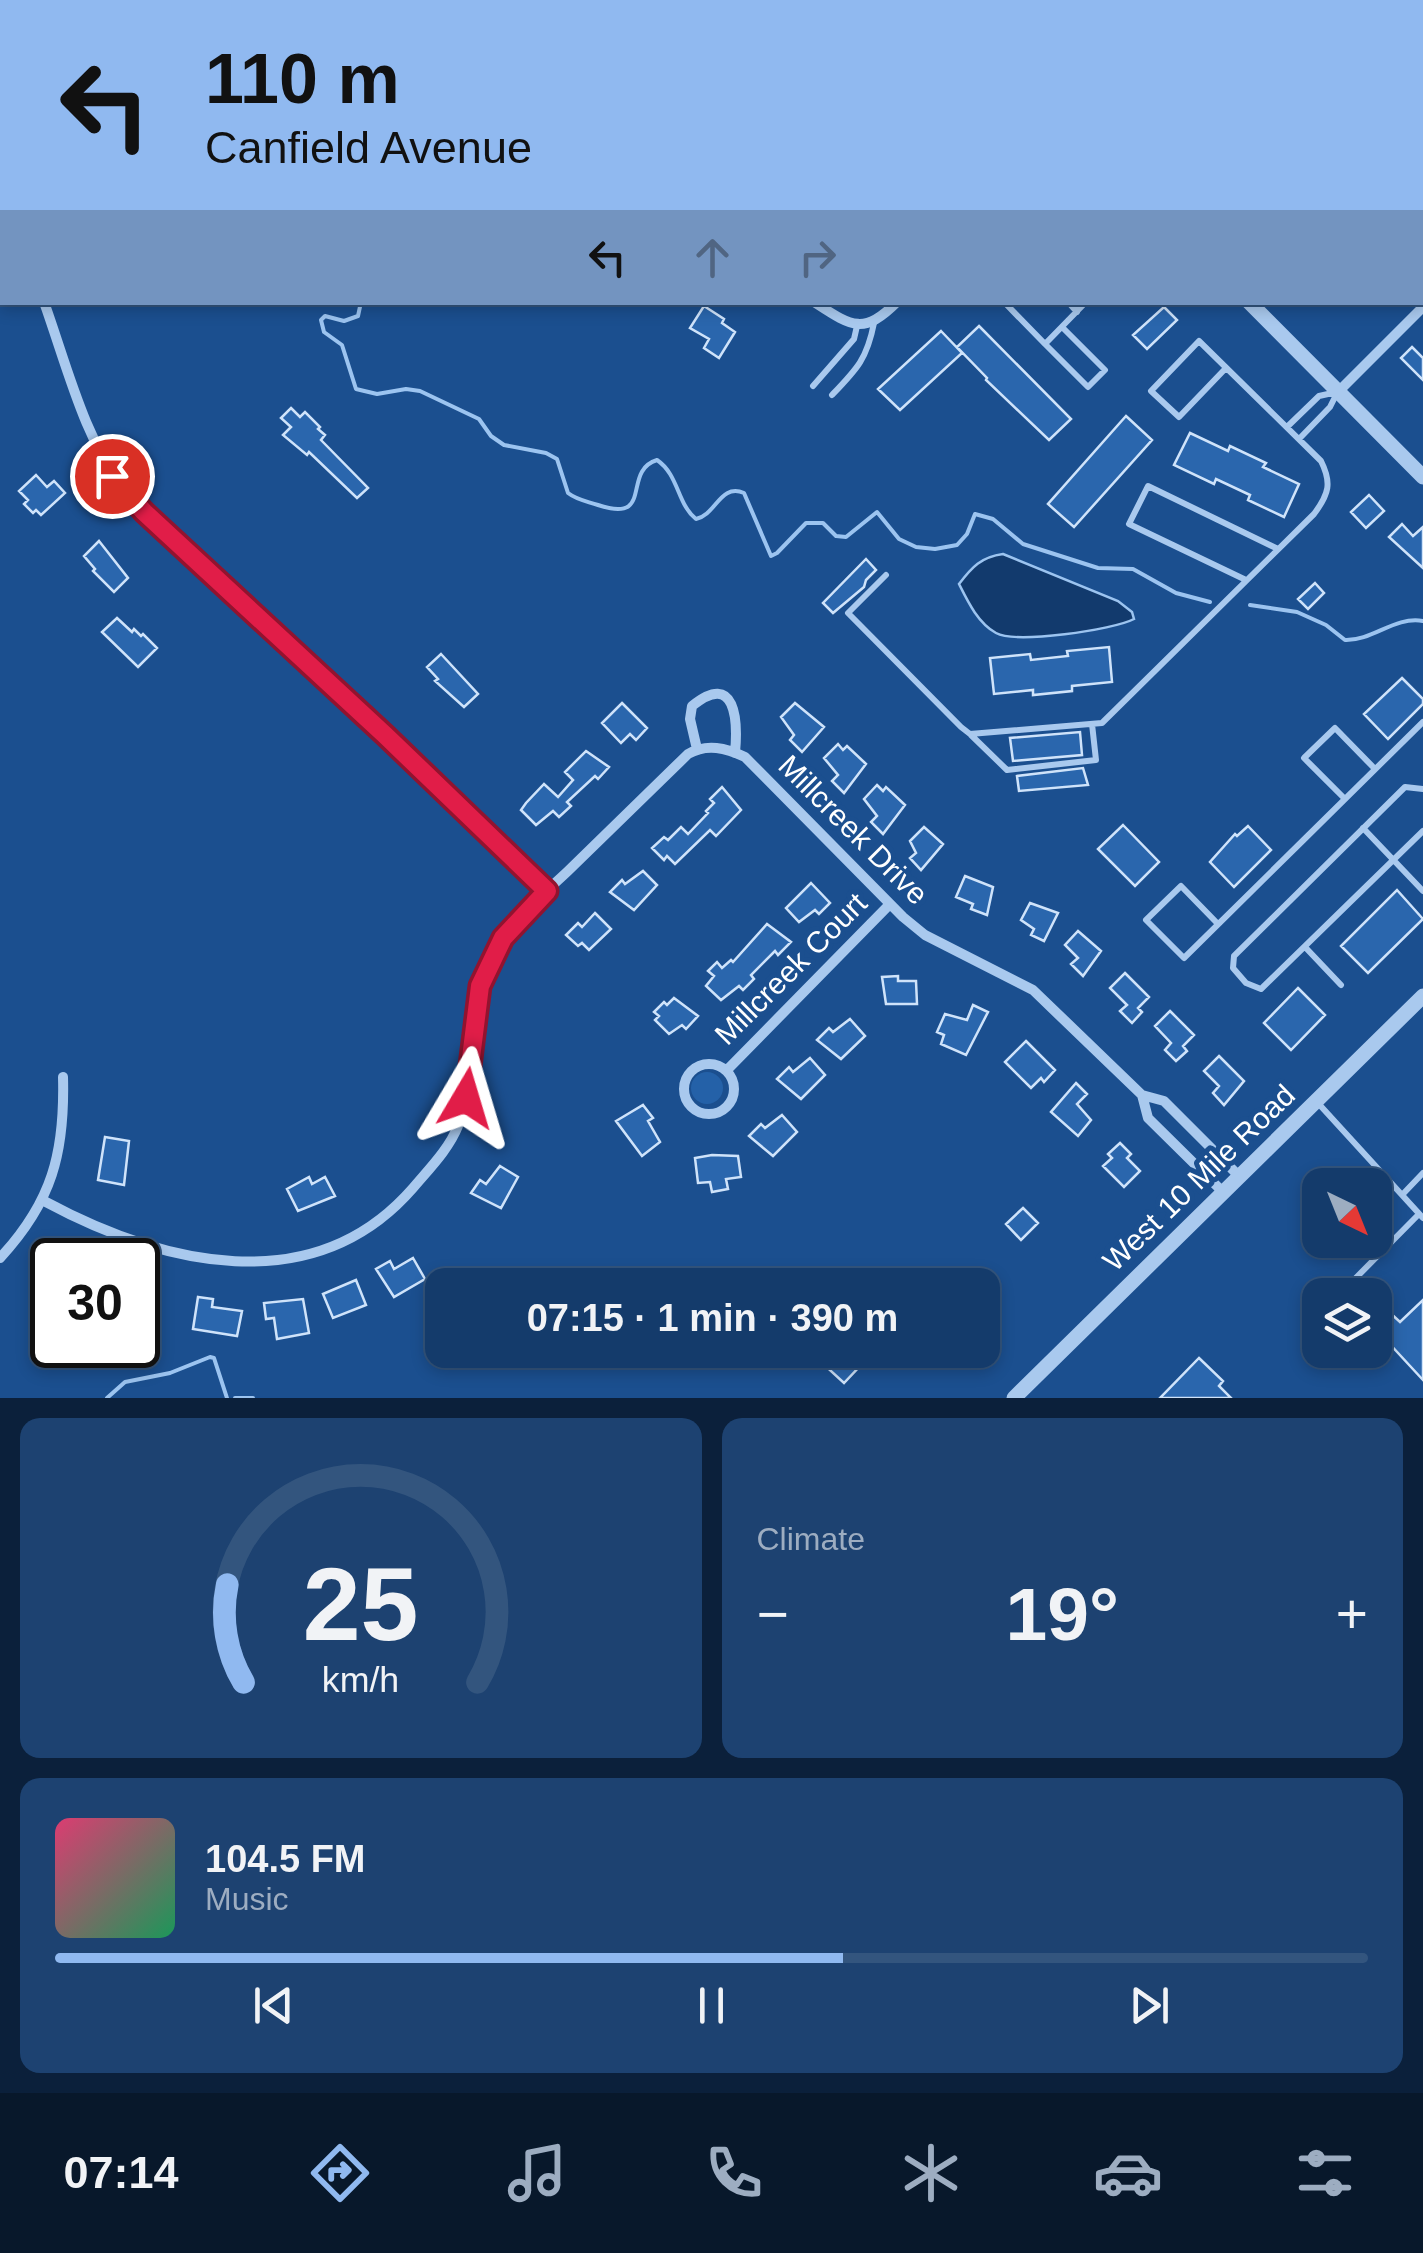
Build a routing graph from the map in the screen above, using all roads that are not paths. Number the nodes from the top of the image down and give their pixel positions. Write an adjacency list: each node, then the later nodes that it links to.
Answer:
1 (45, 305): 35 (street)
2 (819, 305): 11 (street)
3 (894, 305): 10 (street)
4 (1007, 305): 13 (lane)
5 (1071, 305): 9 (lane)
6 (1083, 305): 9 (lane)
7 (1253, 305): 16 (street)
8 (1423, 307): 16 (street)
9 (1077, 312): 12 (lane)
10 (874, 323): 11 (street); 17 (lane)
11 (857, 326): 15 (lane)
12 (1062, 327): 13 (lane); 13 (lane)
13 (1045, 344)
14 (1226, 368): 14 (lane); 18 (lane)
15 (812, 386)
16 (1338, 392): 18 (lane); 19 (lane); 20 (street)
17 (832, 395)
18 (1288, 426): 19 (lane)
19 (1300, 438): 21 (lane)
20 (1423, 477)
21 (1278, 549): 23 (lane); 23 (lane)
22 (886, 575): 26 (lane)
23 (1246, 580): 25 (lane)
24 (1423, 722): 29 (lane)
25 (1092, 724): 26 (lane); 26 (lane)
26 (970, 734)
27 (697, 749): 28 (street, Millcreek Drive); 28 (street); 35 (street)
28 (735, 752): 37 (street, Millcreek Drive)
29 (1376, 769): 31 (lane); 31 (lane)
30 (1423, 789): 32 (lane)
31 (1345, 799): 38 (lane)
32 (1363, 828): 34 (lane); 39 (lane)
33 (1423, 831): 34 (lane)
34 (1394, 860): 36 (lane); 39 (lane)
35 (547, 891): 50 (street)
36 (1423, 891)
37 (890, 904): 42 (street, Millcreek Court); 44 (street, Millcreek Drive)
38 (1218, 924): 38 (lane)
39 (1305, 947): 40 (lane)
40 (1341, 985)
41 (1423, 996): 45 (street, West 10 Mile Road)
42 (726, 1070): 42 (street, Millcreek Court)
43 (63, 1077): 50 (street)
44 (1142, 1095): 47 (street, Millcreek Drive); 48 (street, Millcreek Drive)
45 (1316, 1101): 47 (street, West 10 Mile Road); 49 (lane)
46 (1423, 1173): 49 (lane)
47 (1240, 1177): 48 (street, West 10 Mile Road)
48 (1224, 1193): 54 (street, West 10 Mile Road)
49 (1402, 1195): 51 (lane)
50 (44, 1201): 52 (street)
51 (1421, 1216): 53 (lane)
52 (0, 1258)
53 (1357, 1278)
54 (1014, 1398)

